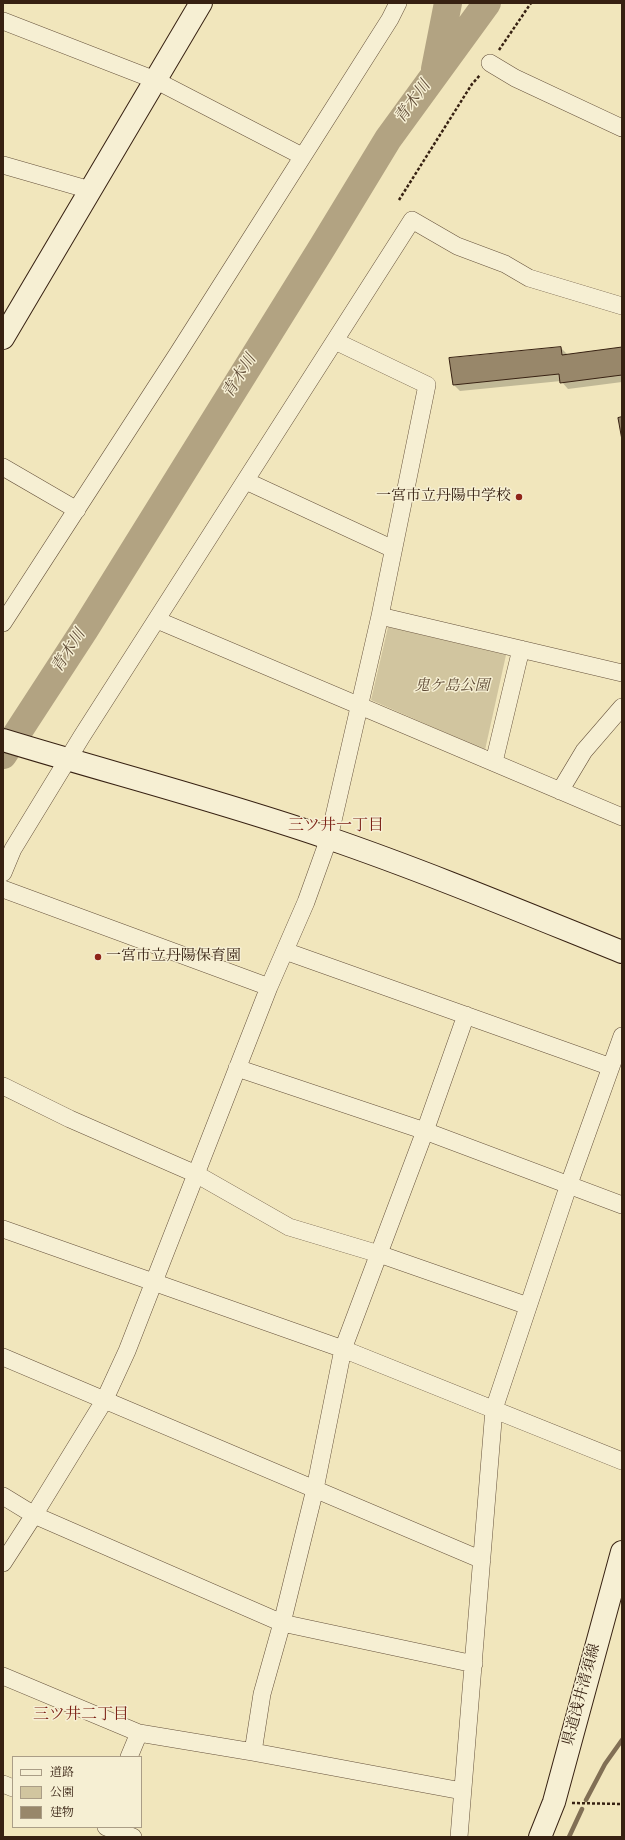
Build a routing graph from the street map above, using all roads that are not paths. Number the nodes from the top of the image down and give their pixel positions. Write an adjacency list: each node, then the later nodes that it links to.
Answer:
1 (201, 3): 5 (street)
2 (398, 3): 7 (street)
3 (3, 21): 5 (street)
4 (490, 63): 6 (street)
5 (155, 80): 7 (street); 9 (street)
6 (622, 127)
7 (302, 156): 16 (street)
8 (3, 165): 9 (street)
9 (90, 190): 11 (street)
10 (622, 306): 13 (street)
11 (10, 312): 12 (street)
12 (3, 338)
13 (335, 341): 15 (street); 17 (street)
14 (3, 467): 16 (street)
15 (246, 481): 17 (street); 19 (street)
16 (76, 510): 20 (street)
17 (392, 549): 18 (street)
18 (380, 616): 21 (street); 23 (street)
19 (157, 620): 23 (street); 26 (street)
20 (3, 623)
21 (520, 650): 22 (street); 27 (street)
22 (622, 673)
23 (359, 705): 27 (street); 30 (street)
24 (622, 707): 28 (street)
25 (3, 740): 26 (street)
26 (59, 757): 30 (street); 31 (street)
27 (494, 762): 28 (street)
28 (560, 790): 29 (street)
29 (622, 817)
30 (329, 838): 33 (street); 34 (street)
31 (3, 873)
32 (3, 889): 35 (street)
33 (285, 951): 35 (street); 36 (street)
34 (622, 952)
35 (269, 987): 39 (street)
36 (466, 1015): 38 (street); 41 (street)
37 (622, 1036): 38 (street)
38 (611, 1067): 43 (street)
39 (237, 1068): 41 (street); 42 (street)
40 (3, 1086): 42 (street)
41 (425, 1132): 43 (street); 46 (street)
42 (196, 1174): 46 (street); 47 (street)
43 (569, 1184): 44 (street); 48 (street)
44 (622, 1204)
45 (3, 1229): 47 (street)
46 (380, 1254): 48 (street); 49 (street)
47 (155, 1283): 49 (street); 51 (street)
48 (528, 1306): 52 (street)
49 (343, 1349): 52 (street); 54 (street)
50 (3, 1358): 51 (street)
51 (104, 1402): 54 (street); 56 (street)
52 (494, 1409): 53 (street); 58 (street)
53 (622, 1461)
54 (315, 1489): 58 (street); 60 (street)
55 (3, 1496): 56 (street)
56 (34, 1515): 59 (street); 60 (street)
57 (622, 1552): 70 (street, 県道浅井清須線)
58 (482, 1560): 61 (street)
59 (3, 1563)
60 (282, 1623): 61 (street); 64 (street)
61 (474, 1664): 66 (street)
62 (3, 1676): 63 (street)
63 (138, 1733): 64 (street); 65 (street)
64 (253, 1752): 66 (street)
65 (129, 1756)
66 (462, 1790): 69 (street)
67 (109, 1828): 68 (street)
68 (134, 1837)
69 (459, 1837)
70 (540, 1837)

